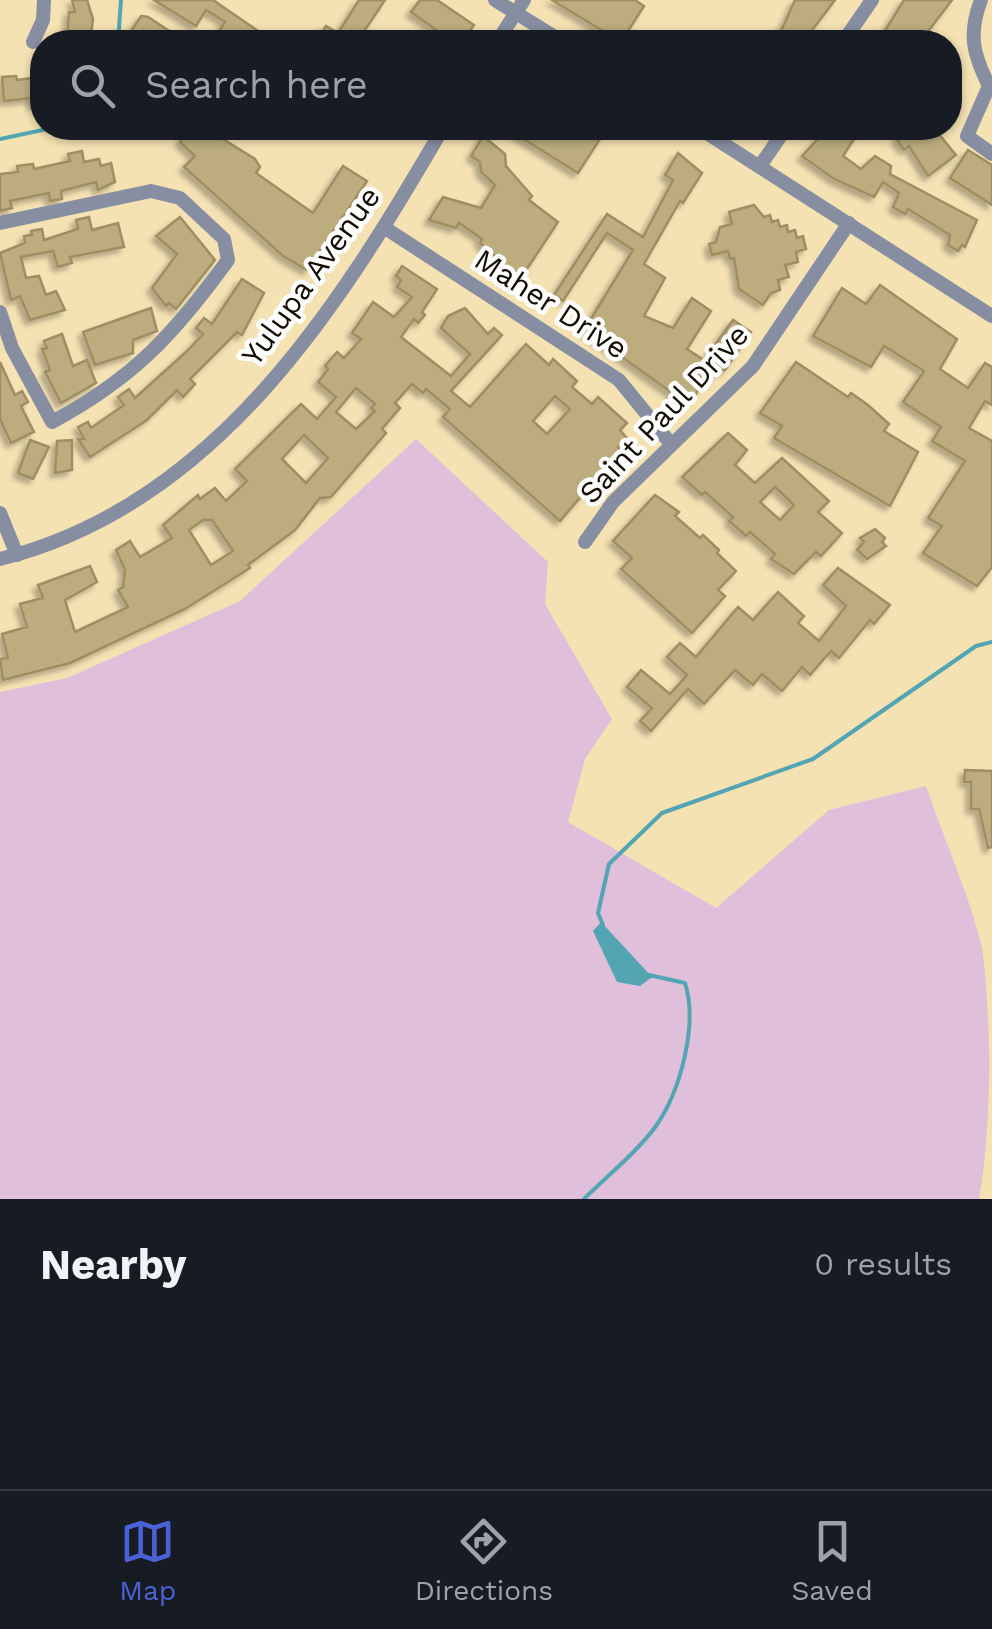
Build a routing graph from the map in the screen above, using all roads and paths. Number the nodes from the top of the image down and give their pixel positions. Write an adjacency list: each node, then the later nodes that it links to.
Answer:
1 (44, 0): 6 (street)
2 (495, 0): 5 (street)
3 (872, 0): 9 (street)
4 (981, 0): 10 (street)
5 (520, 6): 7 (street); 8 (street)
6 (38, 30)
7 (504, 30)
8 (549, 30)
9 (851, 30)
10 (990, 86): 14 (street)
11 (436, 140): 18 (street, Yulupa Avenue)
12 (718, 140): 15 (street)
13 (778, 140): 15 (street)
14 (992, 154)
15 (760, 166): 17 (street)
16 (0, 223): 21 (street)
17 (848, 223): 20 (street); 22 (street, Saint Paul Drive)
18 (385, 228): 22 (street, Maher Drive); 25 (street, Yulupa Avenue)
19 (0, 312): 21 (street)
20 (992, 316)
21 (5, 346)
22 (671, 444): 24 (street, Saint Paul Drive)
23 (0, 513): 25 (street)
24 (585, 542)
25 (18, 554): 26 (street, Yulupa Avenue)
26 (0, 559)

